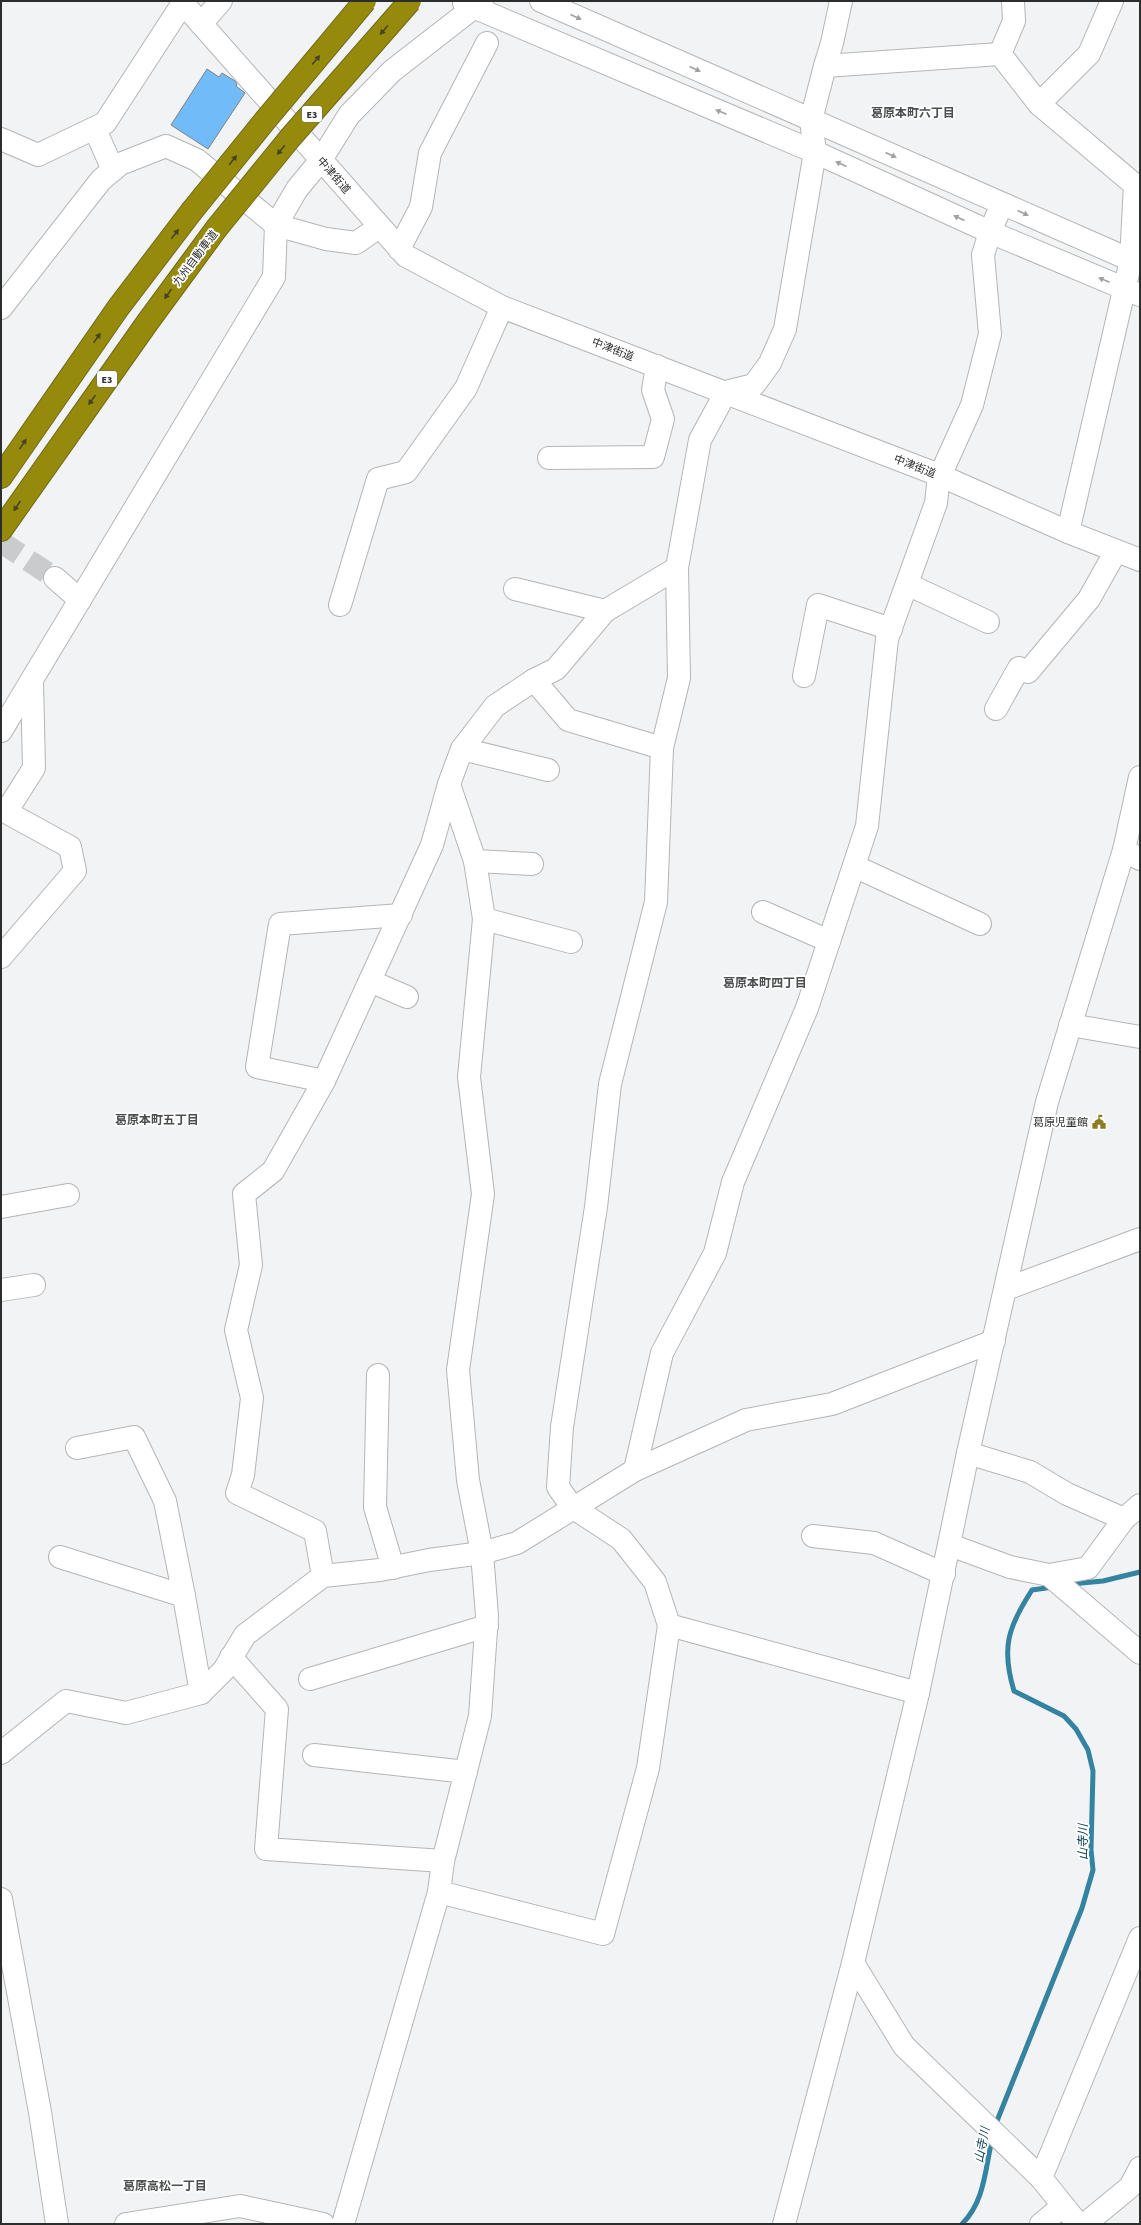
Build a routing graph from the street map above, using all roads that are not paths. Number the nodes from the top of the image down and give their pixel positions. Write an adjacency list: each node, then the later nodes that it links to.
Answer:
1 (221, 1): 10 (street)
2 (365, 1): 34 (highway, one-way to 2, bridge)
3 (410, 1): 35 (highway, 九州自動車道 / E3, one-way to 35, bridge)
4 (541, 1): 15 (street, one-way to 15)
5 (841, 1): 13 (street)
6 (1013, 1): 12 (street)
7 (1112, 1): 14 (street)
8 (182, 2): 10 (street, 中津街道); 16 (street)
9 (472, 3): 18 (street, one-way to 9); 19 (street)
10 (201, 24): 19 (street, 中津街道)
11 (487, 43): 25 (street)
12 (1000, 54): 13 (street); 14 (street)
13 (825, 66): 15 (street)
14 (1039, 104): 26 (street)
15 (811, 120): 18 (street); 21 (street, one-way to 21)
16 (95, 129): 17 (street); 20 (street)
17 (1, 140)
18 (815, 152): 24 (street, one-way to 18); 31 (street)
19 (321, 160): 22 (street); 23 (street, 中津街道)
20 (113, 170): 22 (street); 29 (street)
21 (1002, 204): 24 (street); 26 (street, one-way to 26)
22 (276, 225): 23 (street); 43 (street)
23 (379, 227): 25 (street, 中津街道)
24 (990, 232): 27 (street, one-way to 24); 33 (street)
25 (399, 249): 28 (street, 中津街道)
26 (1136, 262): 27 (street)
27 (1132, 292): 36 (street)
28 (502, 307): 30 (street, 中津街道); 44 (street)
29 (1, 308)
30 (657, 366): 31 (street, 中津街道); 32 (street)
31 (726, 392): 33 (street, 中津街道); 39 (street)
32 (549, 458)
33 (939, 475): 36 (street, 中津街道); 41 (street)
34 (1, 477)
35 (1, 530)
36 (1068, 532): 37 (street, 中津街道)
37 (1116, 551): 38 (street, 中津街道); 51 (street)
38 (1140, 560)
39 (677, 568): 45 (street); 53 (street)
40 (55, 578): 43 (street)
41 (907, 584): 46 (street); 47 (street)
42 (515, 588): 45 (street)
43 (80, 600): 50 (street)
44 (340, 605)
45 (605, 611): 49 (street)
46 (988, 622)
47 (891, 630): 48 (street); 62 (street)
48 (804, 676)
49 (534, 680): 53 (street); 54 (street)
50 (32, 681): 52 (street); 58 (street)
51 (996, 709)
52 (1, 731)
53 (662, 748): 87 (street)
54 (462, 749): 55 (street); 57 (street)
55 (548, 770)
56 (1140, 777): 59 (street)
57 (449, 784): 60 (street); 64 (street)
58 (4, 814): 69 (street)
59 (1132, 855): 72 (street)
60 (475, 861): 61 (street); 65 (street)
61 (532, 864)
62 (854, 866): 66 (street); 67 (street)
63 (763, 912): 67 (street)
64 (401, 915): 70 (street); 74 (street)
65 (484, 919): 68 (street); 91 (street)
66 (980, 924)
67 (829, 941): 85 (street)
68 (571, 942)
69 (1, 957)
70 (370, 981): 71 (street); 74 (street)
71 (407, 997)
72 (1070, 1025): 73 (street); 79 (street)
73 (1140, 1037)
74 (324, 1080): 95 (street)
75 (68, 1195): 76 (street)
76 (1, 1207)
77 (1140, 1239): 79 (street)
78 (34, 1285): 80 (street)
79 (1006, 1289): 81 (street)
80 (1, 1290)
81 (994, 1341): 84 (street); 85 (street)
82 (378, 1375): 93 (street)
83 (77, 1448): 97 (street)
84 (968, 1453): 88 (street); 90 (street)
85 (635, 1470): 87 (street)
86 (1140, 1504): 88 (street)
87 (572, 1508): 91 (street); 98 (street)
88 (1124, 1519): 96 (street)
89 (813, 1536): 94 (street)
90 (950, 1545): 94 (street); 96 (street)
91 (482, 1553): 93 (street); 99 (street)
92 (60, 1557): 97 (street)
93 (393, 1568): 95 (street)
94 (944, 1574): 103 (street)
95 (323, 1576): 101 (street)
96 (1050, 1576): 100 (street)
97 (184, 1596): 104 (street)
98 (669, 1625): 103 (street); 109 (street)
99 (487, 1626): 102 (street); 107 (street)
100 (1140, 1653)
101 (231, 1657): 104 (street); 108 (street)
102 (310, 1679)
103 (918, 1692): 112 (street)
104 (202, 1693): 105 (street)
105 (1, 1753)
106 (314, 1755): 107 (street)
107 (466, 1772): 108 (street)
108 (443, 1861): 109 (street)
109 (439, 1892): 119 (street)
110 (1, 1899): 116 (street)
111 (1139, 1942): 114 (street)
112 (853, 1963): 114 (street); 120 (street)
113 (1140, 2168): 123 (street)
114 (1041, 2178): 115 (street)
115 (1063, 2206): 121 (street); 122 (street)
116 (57, 2224)
117 (126, 2224): 118 (street)
118 (323, 2224)
119 (343, 2224)
120 (784, 2224)
121 (1041, 2224)
122 (1078, 2224)
123 (1085, 2224)

